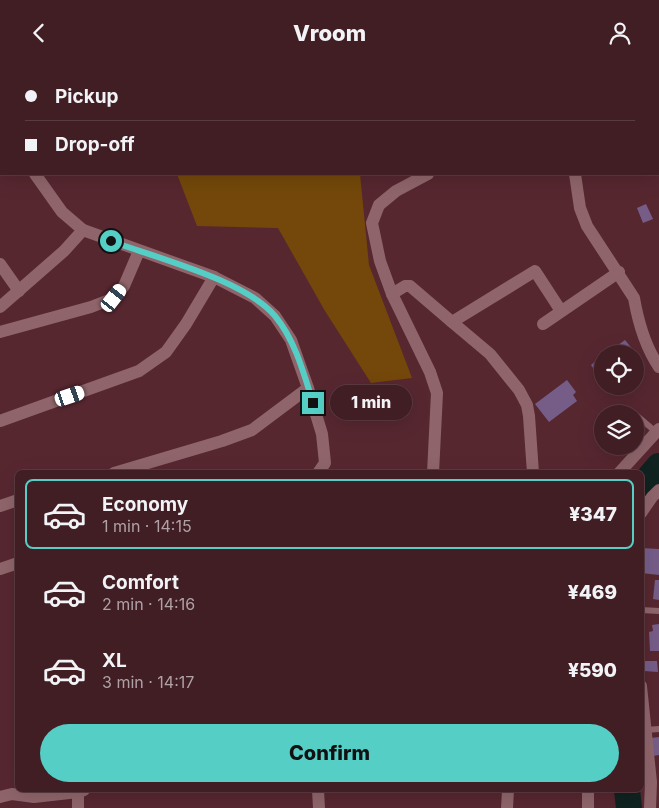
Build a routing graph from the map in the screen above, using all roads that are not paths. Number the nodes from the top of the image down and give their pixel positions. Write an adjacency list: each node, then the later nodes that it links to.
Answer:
1 (36, 175): 4 (street)
2 (423, 175): 10 (street)
3 (575, 175): 7 (street)
4 (83, 230): 5 (street); 9 (street)
5 (139, 251): 8 (street); 15 (street)
6 (0, 264): 9 (street)
7 (619, 272): 12 (street); 16 (street)
8 (214, 277): 17 (street); 18 (street)
9 (18, 291): 11 (street)
10 (392, 294): 13 (street); 23 (street)
11 (0, 307)
12 (561, 311): 13 (street); 14 (street)
13 (452, 323): 24 (street)
14 (543, 324)
15 (0, 332)
16 (659, 367)
17 (308, 388): 21 (street); 22 (street)
18 (0, 421)
19 (644, 421): 20 (lane)
20 (657, 431): 25 (street)
21 (124, 470)
22 (320, 470)
23 (433, 470)
24 (533, 470)
25 (621, 470)
26 (659, 490): 29 (street)
27 (15, 502): 28 (street)
28 (0, 505)
29 (644, 509)
30 (15, 564): 31 (street)
31 (0, 569)
32 (644, 610): 33 (lane)
33 (659, 611)
34 (644, 712): 36 (street)
35 (659, 729): 36 (lane)
36 (646, 730): 47 (street)
37 (73, 792): 42 (street)
38 (81, 792): 43 (street)
39 (318, 792): 44 (street)
40 (508, 792): 45 (street)
41 (588, 792): 46 (street)
42 (0, 797)
43 (78, 808)
44 (320, 808)
45 (507, 808)
46 (588, 808)
47 (650, 808)

